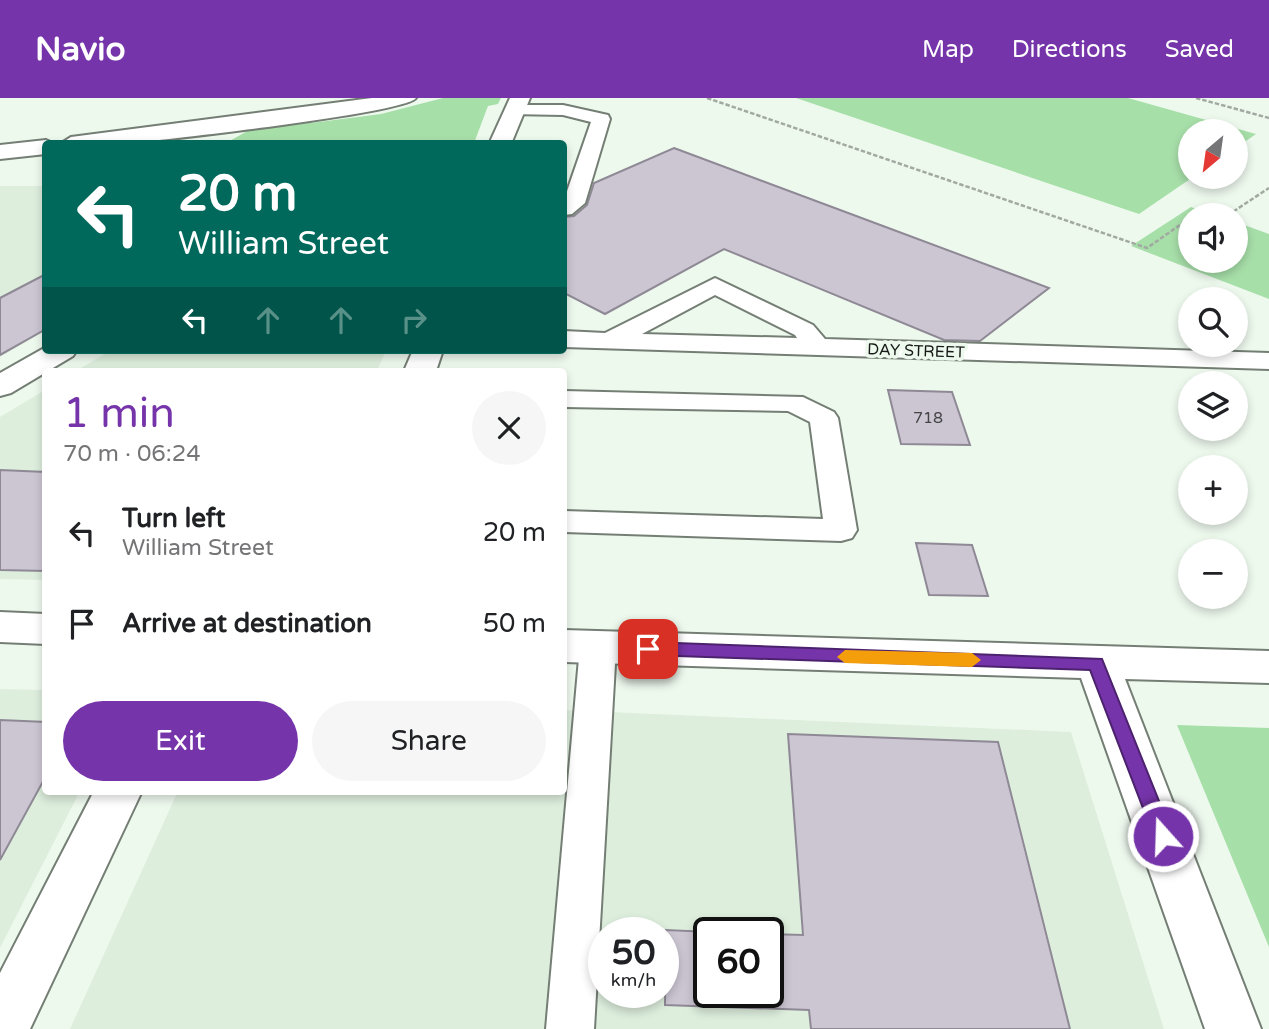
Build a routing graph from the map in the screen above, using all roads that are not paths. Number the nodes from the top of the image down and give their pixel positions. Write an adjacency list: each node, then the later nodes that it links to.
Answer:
1 (406, 98): 3 (street)
2 (517, 104): 6 (street); 11 (lane)
3 (256, 121): 4 (street); 5 (street)
4 (103, 140)
5 (220, 140)
6 (502, 140)
7 (42, 147): 8 (street)
8 (0, 152)
9 (0, 166): 10 (street)
10 (42, 168)
11 (567, 208)
12 (567, 339): 13 (lane, DAY STREET)
13 (610, 340): 14 (lane, DAY STREET); 14 (lane)
14 (818, 347): 16 (lane, DAY STREET)
15 (55, 354): 17 (street)
16 (1269, 362)
17 (0, 386)
18 (567, 399): 19 (lane)
19 (567, 522)
20 (0, 628): 21 (street)
21 (42, 629)
22 (581, 646): 23 (street); 27 (lane)
23 (1096, 663): 24 (street); 28 (street)
24 (1269, 667)
25 (116, 795): 26 (street)
26 (1, 1029)
27 (570, 1029)
28 (1233, 1029)

